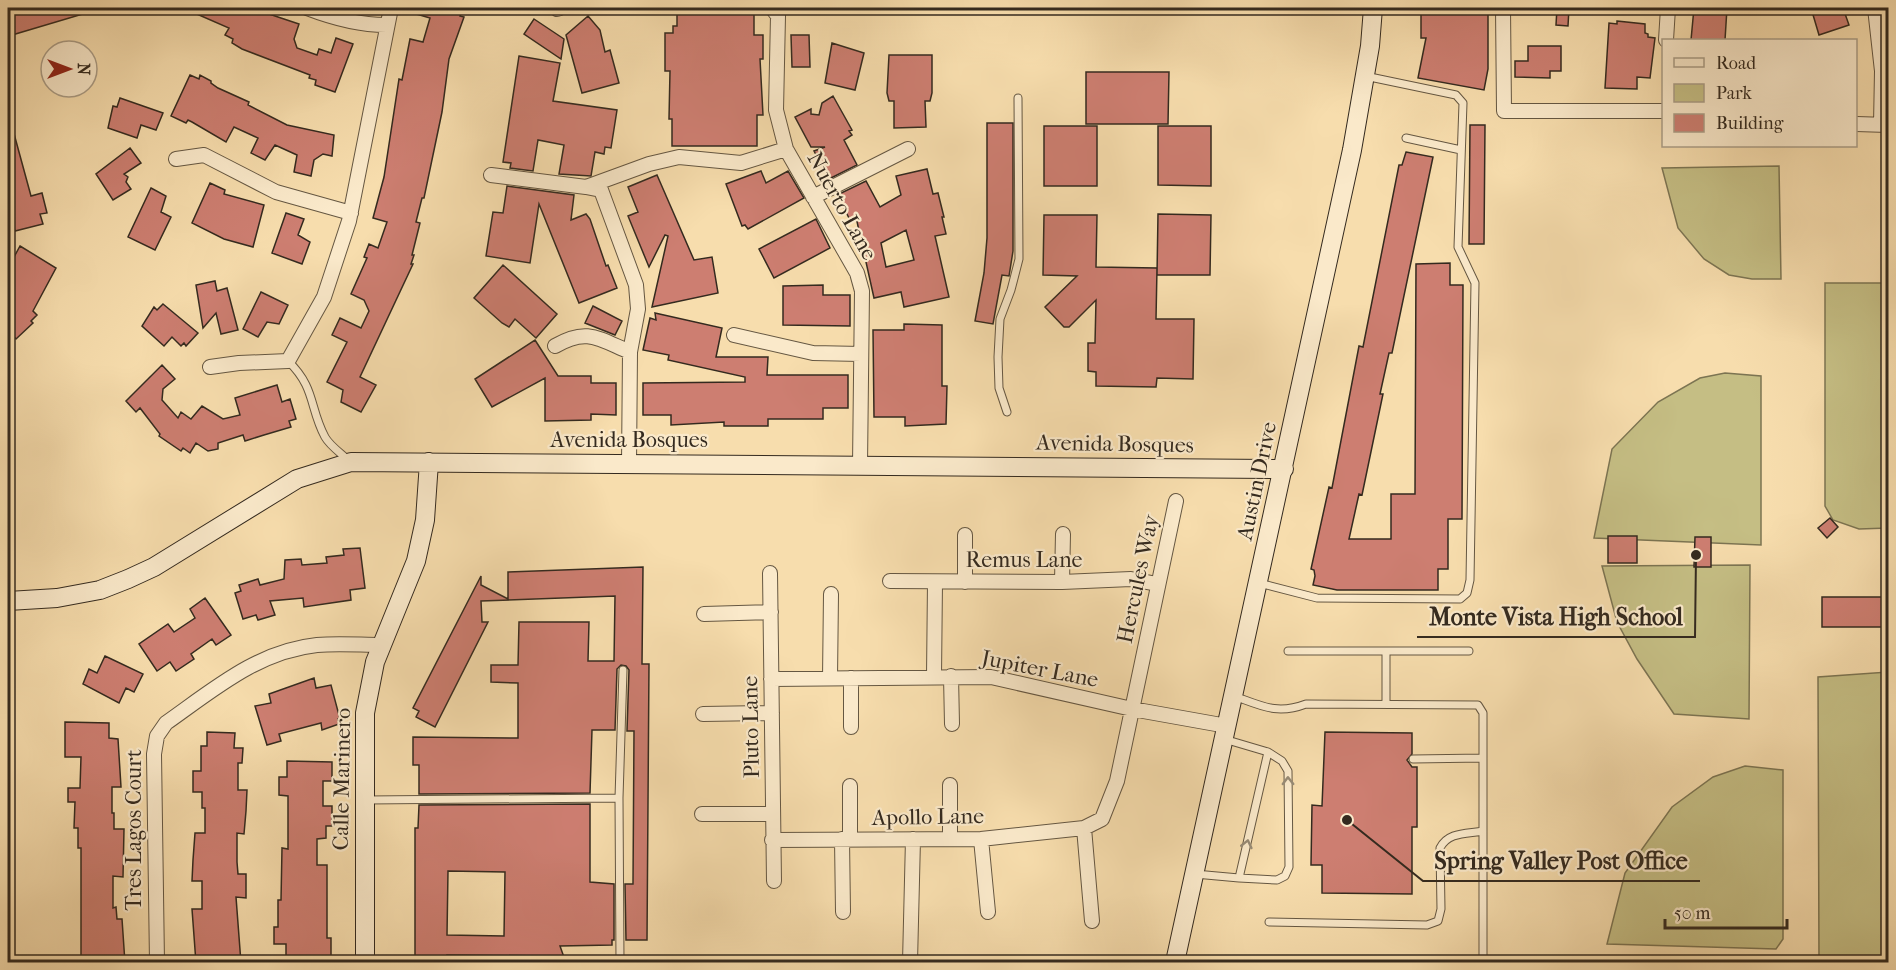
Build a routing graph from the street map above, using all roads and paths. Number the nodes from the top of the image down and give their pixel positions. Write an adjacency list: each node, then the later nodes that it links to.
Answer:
1 (307, 8): 8 (street)
2 (392, 8): 8 (street)
3 (772, 8): 16 (street, Nuerto Lane)
4 (1373, 8): 10 (street, Austin Drive)
5 (1503, 8): 12 (street)
6 (1668, 8): 9 (street)
7 (1875, 8): 14 (street)
8 (386, 25): 23 (street)
9 (1666, 39)
10 (1365, 76): 18 (lane); 35 (street, Austin Drive)
11 (1018, 98): 30 (lane)
12 (1662, 111)
13 (1857, 124): 14 (street)
14 (1885, 125)
15 (1406, 138): 18 (lane)
16 (786, 149): 21 (street); 22 (street, Nuerto Lane)
17 (908, 149): 22 (street)
18 (1461, 150): 44 (lane)
19 (176, 159): 23 (street)
20 (491, 175): 21 (street)
21 (586, 187): 26 (street)
22 (813, 197): 27 (street, Nuerto Lane)
23 (351, 213): 28 (street)
24 (734, 335): 27 (street)
25 (555, 345): 26 (street)
26 (630, 352): 33 (street)
27 (861, 354): 34 (street, Nuerto Lane)
28 (288, 361): 29 (street); 31 (lane)
29 (210, 367)
30 (1007, 412)
31 (351, 462): 32 (street, Avenida Bosques); 47 (street, Avenida Bosques)
32 (429, 462): 33 (street, Avenida Bosques); 50 (street, Calle Marinero)
33 (629, 464): 34 (street, Avenida Bosques)
34 (860, 465): 35 (street, Avenida Bosques)
35 (1284, 469): 44 (street, Austin Drive)
36 (1176, 501): 45 (street, Hercules Way)
37 (1062, 534): 43 (street)
38 (965, 535): 42 (street)
39 (770, 573): 48 (street, Pluto Lane)
40 (890, 581): 41 (street, Remus Lane)
41 (935, 582): 42 (street, Remus Lane); 55 (street)
42 (965, 582): 43 (street, Remus Lane)
43 (1062, 582): 45 (street, Remus Lane)
44 (1259, 583): 60 (street, Austin Drive)
45 (1157, 584): 62 (street, Hercules Way)
46 (831, 594): 57 (street)
47 (8, 601)
48 (771, 612): 49 (street); 59 (street, Pluto Lane)
49 (704, 614)
50 (382, 645): 74 (street, Calle Marinero); 91 (street, Tres Lagos Court)
51 (1288, 651): 52 (lane)
52 (1386, 651): 53 (lane); 61 (lane)
53 (1469, 651)
54 (623, 670): 73 (lane)
55 (934, 676): 56 (street, Jupiter Lane); 58 (street, Jupiter Lane)
56 (951, 676): 62 (street, Jupiter Lane); 65 (street)
57 (831, 678): 58 (street, Jupiter Lane); 59 (street, Jupiter Lane)
58 (851, 678): 66 (street)
59 (771, 679): 63 (street, Pluto Lane)
60 (1234, 696): 61 (lane); 67 (street, Austin Drive)
61 (1386, 703): 69 (lane)
62 (1132, 709): 67 (street, Jupiter Lane); 77 (street, Hercules Way)
63 (772, 713): 64 (street); 76 (street, Pluto Lane)
64 (703, 714)
65 (952, 724)
66 (851, 727)
67 (1226, 733): 68 (lane); 84 (street, Austin Drive)
68 (1268, 752): 85 (lane, one-way to 68); 85 (lane, one-way to 68)
69 (1483, 758): 70 (lane); 78 (lane)
70 (1413, 759)
71 (950, 785): 81 (street)
72 (850, 786): 79 (street)
73 (619, 798): 74 (lane); 93 (lane)
74 (364, 800): 92 (street, Calle Marinero)
75 (702, 814): 76 (street)
76 (773, 814): 83 (street, Pluto Lane)
77 (1084, 828): 82 (street, Apollo Lane); 89 (street)
78 (1483, 831): 90 (lane); 96 (lane)
79 (846, 839): 80 (street, Apollo Lane); 83 (street, Apollo Lane); 87 (street)
80 (913, 839): 81 (street, Apollo Lane); 94 (street)
81 (950, 839): 82 (street, Apollo Lane)
82 (981, 839): 88 (street)
83 (772, 840): 86 (street, Pluto Lane)
84 (1195, 874): 85 (lane); 95 (street, Austin Drive)
85 (1239, 878)
86 (774, 881)
87 (843, 912)
88 (988, 912)
89 (1092, 921)
90 (1269, 922)
91 (157, 963)
92 (365, 963)
93 (620, 963)
94 (910, 963)
95 (1175, 963)
96 (1483, 963)

